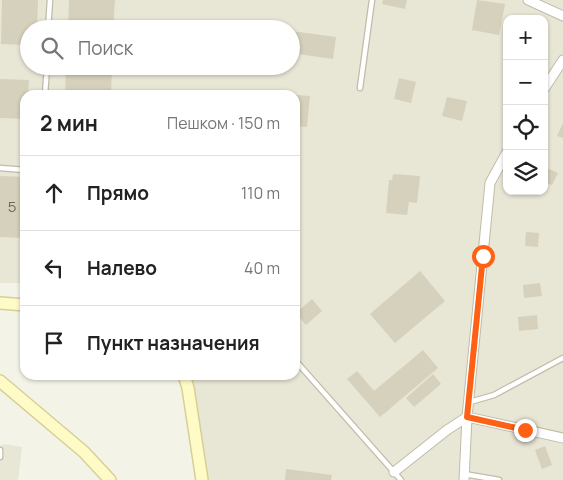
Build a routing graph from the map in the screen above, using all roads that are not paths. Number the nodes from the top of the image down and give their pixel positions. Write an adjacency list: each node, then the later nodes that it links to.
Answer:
1 (50, 0): 5 (lane)
2 (372, 0): 9 (lane)
3 (528, 0): 4 (street)
4 (563, 16)
5 (49, 20)
6 (563, 60): 8 (street)
7 (47, 75): 10 (lane)
8 (548, 83)
9 (360, 88)
10 (46, 90)
11 (503, 159): 20 (street)
12 (0, 168): 13 (lane)
13 (20, 170)
14 (0, 303): 15 (street)
15 (20, 305)
16 (563, 358): 20 (lane)
17 (300, 366): 25 (lane)
18 (186, 380): 28 (street)
19 (0, 381): 27 (street)
20 (470, 402): 21 (street)
21 (467, 417): 22 (street); 25 (street); 26 (street)
22 (563, 438)
23 (0, 450): 24 (lane)
24 (0, 457)
25 (394, 472): 29 (lane)
26 (464, 477): 30 (lane)
27 (110, 480)
28 (202, 480)
29 (400, 480)
30 (499, 480)

